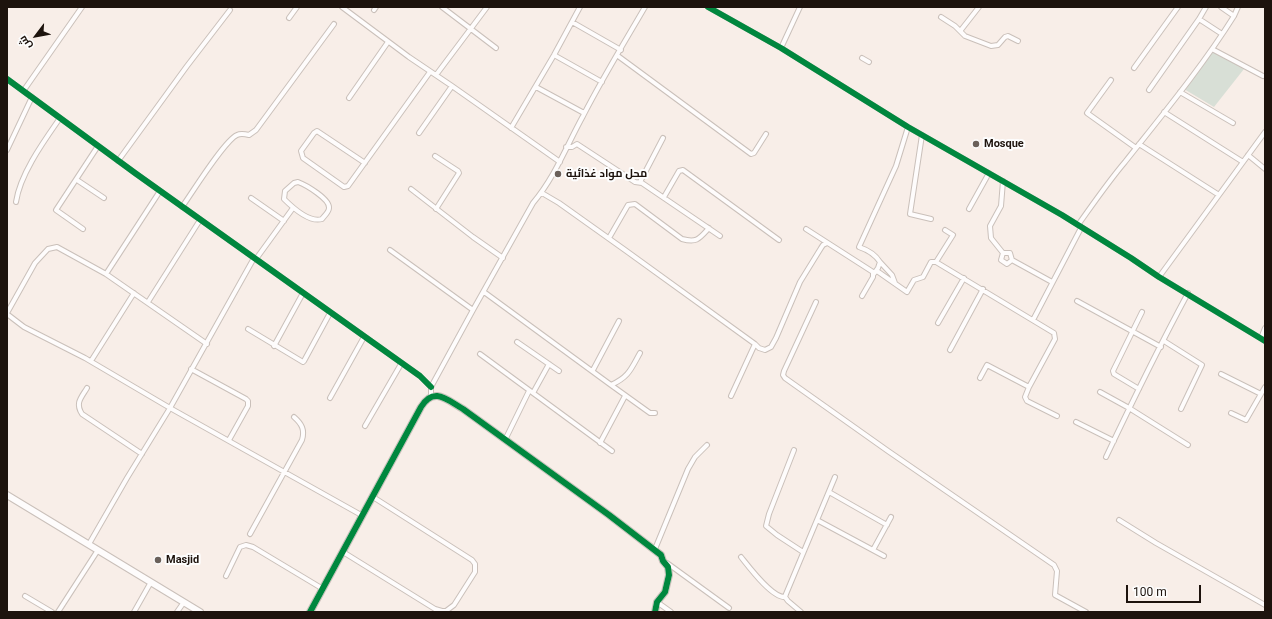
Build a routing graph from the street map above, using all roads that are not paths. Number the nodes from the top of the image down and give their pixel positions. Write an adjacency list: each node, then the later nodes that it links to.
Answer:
1 (82, 7): 44 (street)
2 (297, 7): 18 (street)
3 (342, 7): 26 (street)
4 (442, 7): 22 (street)
5 (487, 7): 22 (street)
6 (580, 7): 20 (street)
7 (645, 7): 30 (street)
8 (708, 7): 28 (street)
9 (800, 7): 28 (street)
10 (979, 7): 23 (street)
11 (1178, 7): 35 (street)
12 (1206, 7): 19 (street)
13 (1221, 7): 16 (street)
14 (1238, 7): 16 (street)
15 (230, 10): 66 (street)
16 (1234, 16): 24 (street)
17 (941, 17): 23 (street)
18 (289, 18)
19 (1199, 19): 24 (street); 45 (street)
20 (572, 22): 30 (street); 31 (street)
21 (334, 24): 83 (street)
22 (471, 29): 27 (street); 37 (street)
23 (960, 30): 25 (street)
24 (1222, 34): 29 (street)
25 (1018, 41)
26 (388, 42): 36 (street); 48 (street)
27 (496, 48)
28 (781, 48): 53 (street)
29 (1212, 49): 38 (street); 46 (street)
30 (621, 50): 32 (street)
31 (554, 55): 41 (street); 43 (street)
32 (618, 56): 41 (street); 57 (street)
33 (862, 58): 34 (street)
34 (869, 62)
35 (1134, 68)
36 (430, 72): 37 (street); 69 (street)
37 (436, 75): 42 (street)
38 (1263, 76)
39 (7, 79): 44 (street)
40 (1111, 80): 61 (street)
41 (602, 82): 50 (street)
42 (452, 86): 54 (street); 56 (street)
43 (536, 87): 50 (street); 54 (street)
44 (24, 90): 47 (street)
45 (1149, 90)
46 (1180, 92): 49 (street); 52 (street)
47 (32, 97): 51 (street); 63 (street)
48 (349, 98)
49 (1164, 112): 61 (street); 68 (street)
50 (584, 113): 62 (street)
51 (60, 118): 60 (street); 82 (street)
52 (1233, 123)
53 (908, 127): 58 (street); 104 (street)
54 (511, 128): 67 (street)
55 (1265, 132): 64 (street)
56 (419, 133)
57 (766, 134)
58 (922, 135): 71 (street); 87 (street)
59 (663, 138): 74 (street)
60 (98, 146): 66 (street); 72 (street)
61 (1137, 146): 78 (street); 90 (street)
62 (566, 147): 67 (street); 74 (street)
63 (7, 150)
64 (1248, 155): 68 (street); 70 (street)
65 (435, 156): 85 (street)
66 (118, 161): 76 (street)
67 (560, 162): 77 (street)
68 (1243, 162): 78 (street)
69 (365, 163): 69 (street)
70 (1265, 169)
71 (989, 173): 73 (street); 86 (street)
72 (77, 180): 79 (street); 93 (street)
73 (1003, 181): 90 (street); 100 (street)
74 (640, 182): 81 (street)
75 (411, 189): 85 (street)
76 (160, 191): 83 (street); 107 (street)
77 (542, 193): 96 (street); 101 (street)
78 (1219, 195): 109 (street)
79 (104, 198)
80 (251, 198): 89 (street)
81 (664, 198): 91 (street); 97 (street)
82 (16, 202)
83 (182, 207): 88 (street)
84 (293, 208): 84 (street); 89 (street)
85 (436, 209): 101 (street)
86 (969, 209)
87 (931, 219)
88 (200, 220): 102 (street); 120 (street)
89 (284, 221): 102 (street)
90 (1079, 226): 109 (street); 111 (street)
91 (709, 228): 95 (street); 96 (street)
92 (806, 228): 98 (street)
93 (83, 229)
94 (945, 230): 105 (street)
95 (720, 236)
96 (609, 238): 138 (street)
97 (779, 240)
98 (827, 243): 108 (street); 138 (street)
99 (390, 250): 122 (street)
100 (1003, 253): 103 (street); 103 (street)
101 (503, 258): 114 (street)
102 (255, 259): 116 (street); 137 (street)
103 (1012, 260): 111 (street)
104 (880, 262): 106 (street); 112 (street)
105 (936, 262): 110 (street); 112 (street)
106 (877, 271): 108 (street); 112 (street)
107 (106, 274): 115 (street); 125 (street)
108 (873, 275): 118 (street)
109 (1159, 277): 117 (street)
110 (964, 278): 113 (street); 128 (street)
111 (1052, 282): 126 (street)
112 (895, 284)
113 (983, 289): 126 (street); 141 (street)
114 (484, 292): 122 (street); 148 (street)
115 (134, 293): 120 (street); 144 (street)
116 (303, 293): 124 (street); 139 (street)
117 (1188, 293): 133 (street); 134 (street)
118 (862, 296)
119 (1077, 301): 131 (street)
120 (148, 302): 137 (street)
121 (816, 302): 222 (street)
122 (473, 310): 153 (street)
123 (1142, 312): 131 (street)
124 (330, 313): 132 (street); 139 (street)
125 (7, 314): 144 (street)
126 (1033, 320): 154 (street)
127 (619, 321): 148 (street)
128 (938, 323)
129 (1265, 328): 133 (street)
130 (248, 329): 139 (street)
131 (1132, 331): 140 (street); 157 (street)
132 (364, 337): 145 (street); 164 (street)
133 (1261, 338): 135 (street)
134 (1164, 341): 140 (street); 167 (street)
135 (1265, 341)
136 (517, 342): 146 (street)
137 (207, 344): 147 (street)
138 (755, 344): 163 (street)
139 (274, 346)
140 (1161, 347): 157 (street)
141 (950, 350)
142 (640, 353): 152 (street)
143 (480, 354): 158 (street)
144 (91, 361): 165 (street)
145 (401, 364): 153 (street); 173 (street)
146 (549, 364): 149 (street); 158 (street)
147 (191, 369): 165 (street); 174 (street)
148 (593, 370): 152 (street)
149 (559, 371)
150 (1221, 374): 160 (street)
151 (980, 378): 154 (street)
152 (611, 385): 162 (street)
153 (431, 387): 161 (street)
154 (1029, 387): 170 (street)
155 (1265, 387): 160 (street)
156 (87, 388): 182 (street)
157 (1139, 388): 166 (street)
158 (531, 392): 175 (street); 177 (street)
159 (1100, 392): 166 (street)
160 (1261, 394): 169 (street)
161 (430, 396): 175 (street); 188 (street)
162 (625, 396): 168 (street); 177 (street)
163 (731, 396)
164 (330, 398)
165 (170, 408): 174 (street); 182 (street)
166 (1130, 408): 176 (street); 179 (street)
167 (1181, 410)
168 (655, 413)
169 (1231, 413)
170 (1057, 416)
171 (294, 418): 184 (street)
172 (1076, 422): 176 (street)
173 (365, 426)
174 (229, 440): 184 (street)
175 (505, 440): 196 (street)
176 (1114, 441): 183 (street)
177 (600, 444): 181 (street)
178 (707, 445): 196 (street)
179 (1188, 445)
180 (794, 450): 200 (street)
181 (612, 451)
182 (142, 454): 195 (street)
183 (1106, 457)
184 (286, 471): 189 (street); 194 (street)
185 (834, 477): 186 (street)
186 (828, 492): 191 (street); 193 (street)
187 (7, 495): 195 (street)
188 (373, 497): 189 (street); 199 (street)
189 (363, 516): 199 (street)
190 (891, 517): 193 (street)
191 (817, 520): 198 (street); 200 (street)
192 (1119, 520): 211 (street)
193 (886, 525): 198 (street)
194 (250, 534)
195 (89, 544): 197 (street)
196 (655, 549): 203 (street)
197 (98, 550): 205 (street); 214 (street)
198 (873, 550): 201 (street)
199 (343, 552): 206 (street)
200 (803, 552): 208 (street)
201 (884, 556)
202 (741, 557): 208 (street)
203 (663, 561): 210 (street); 212 (street)
204 (226, 576): 206 (street)
205 (151, 582): 209 (street); 215 (street)
206 (323, 588): 218 (street)
207 (25, 596): 213 (street)
208 (785, 597): 221 (street)
209 (184, 602): 216 (street); 217 (street)
210 (658, 602): 219 (street); 220 (street)
211 (1265, 604)
212 (729, 608)
213 (52, 612)
214 (58, 612)
215 (134, 612)
216 (177, 612)
217 (200, 612)
218 (310, 612)
219 (655, 612)
220 (671, 612)
221 (801, 612)
222 (1086, 612)

